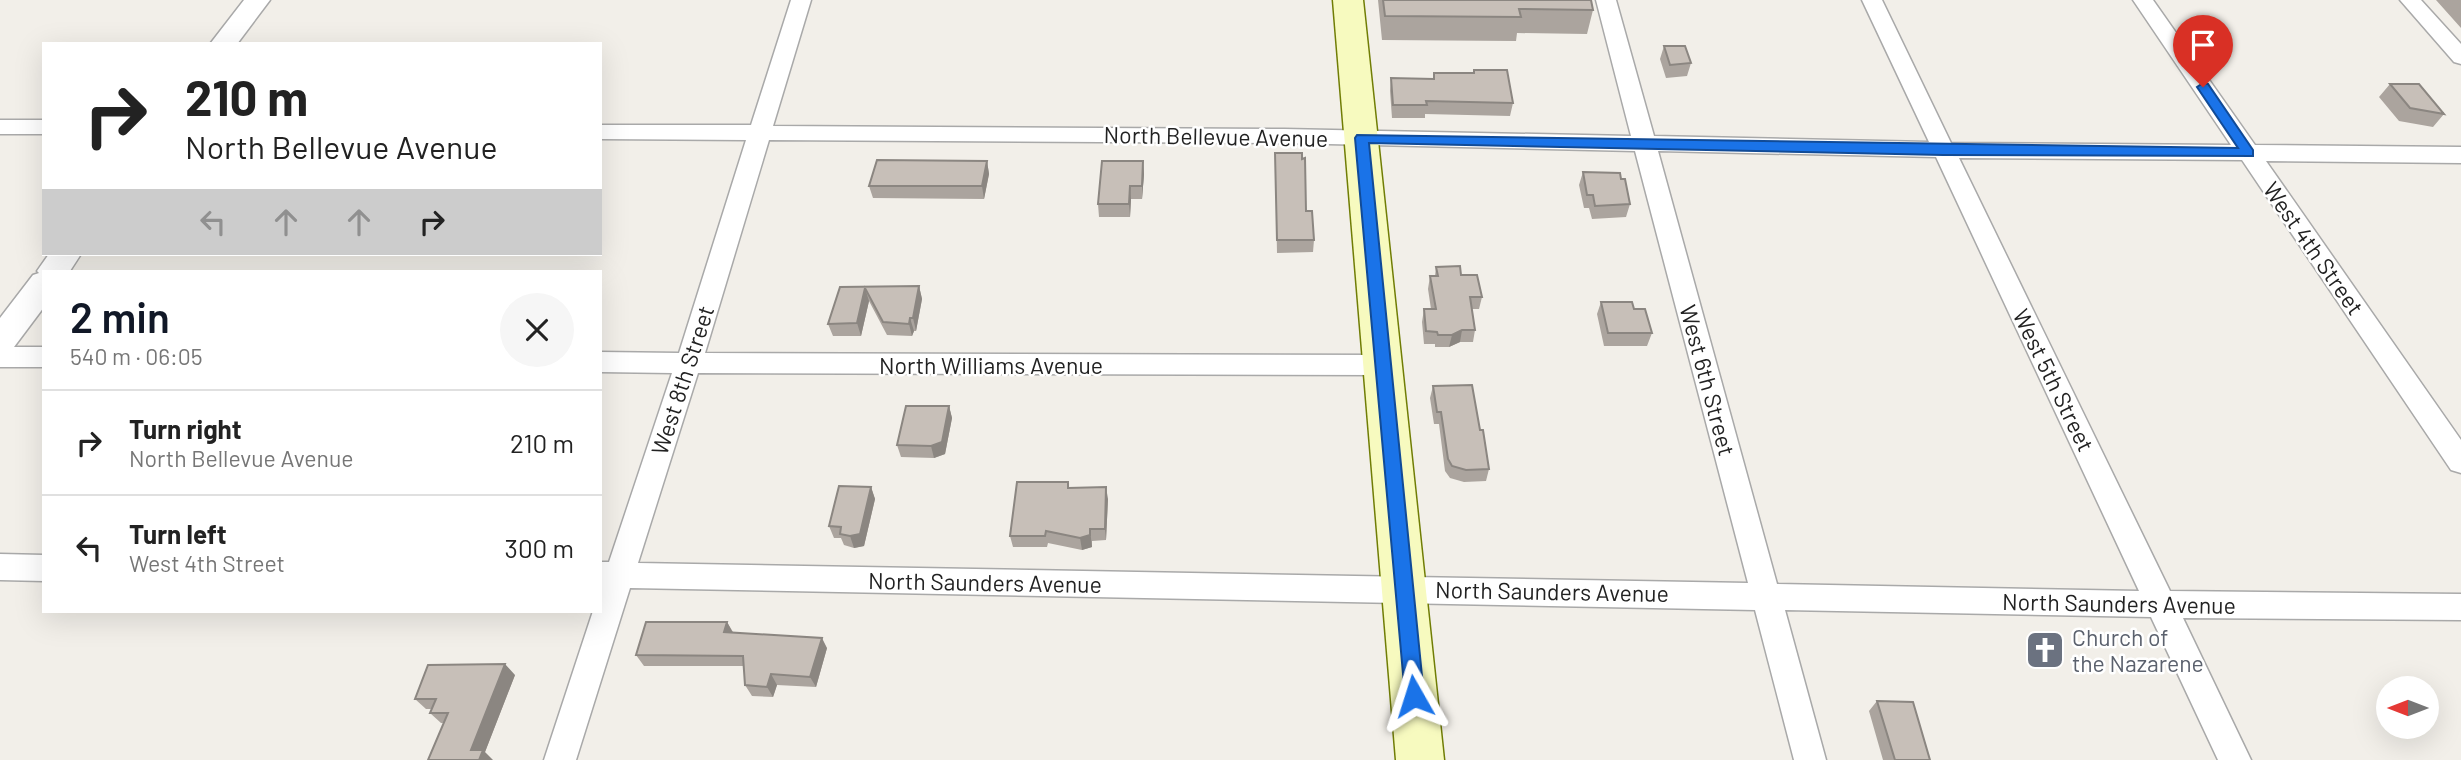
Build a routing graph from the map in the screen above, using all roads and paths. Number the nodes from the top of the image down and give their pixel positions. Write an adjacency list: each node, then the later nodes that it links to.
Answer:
1 (257, 0): 8 (street)
2 (802, 0): 13 (street, West 8th Street)
3 (1349, 0): 14 (main road)
4 (1606, 0): 15 (street, West 6th Street)
5 (1872, 0): 16 (street, West 5th Street)
6 (2143, 0): 17 (street, West 4th Street)
7 (2410, 0): 9 (street)
8 (225, 42)
9 (2461, 57)
10 (0, 127): 11 (street)
11 (42, 127)
12 (602, 132): 13 (street, North Bellevue Avenue)
13 (761, 133): 14 (street, North Bellevue Avenue); 26 (street, West 8th Street)
14 (1361, 138): 15 (street, North Bellevue Avenue); 27 (main road)
15 (1644, 143): 16 (street, North Bellevue Avenue); 33 (street, West 6th Street)
16 (1943, 150): 17 (street, North Bellevue Avenue); 35 (street, West 5th Street)
17 (2248, 153): 18 (street, North Bellevue Avenue); 28 (street, West 4th Street)
18 (2461, 155)
19 (64, 256): 20 (street)
20 (54, 270)
21 (42, 287): 22 (street)
22 (0, 342)
23 (0, 357): 24 (street)
24 (42, 357)
25 (602, 362): 26 (street, North Williams Avenue)
26 (688, 365): 27 (street, North Williams Avenue); 31 (street, West 8th Street)
27 (1383, 365): 32 (main road)
28 (2461, 462)
29 (0, 568): 30 (street)
30 (42, 568)
31 (609, 575): 32 (street, North Saunders Avenue); 34 (street, West 8th Street)
32 (1404, 589): 33 (street, North Saunders Avenue); 39 (main road)
33 (1766, 595): 35 (street, North Saunders Avenue); 40 (street, West 6th Street)
34 (602, 601)
35 (2161, 604): 36 (street, North Saunders Avenue); 41 (street, West 5th Street)
36 (2461, 607)
37 (599, 613): 38 (street, West 8th Street)
38 (560, 760)
39 (1420, 760)
40 (1810, 760)
41 (2235, 760)

